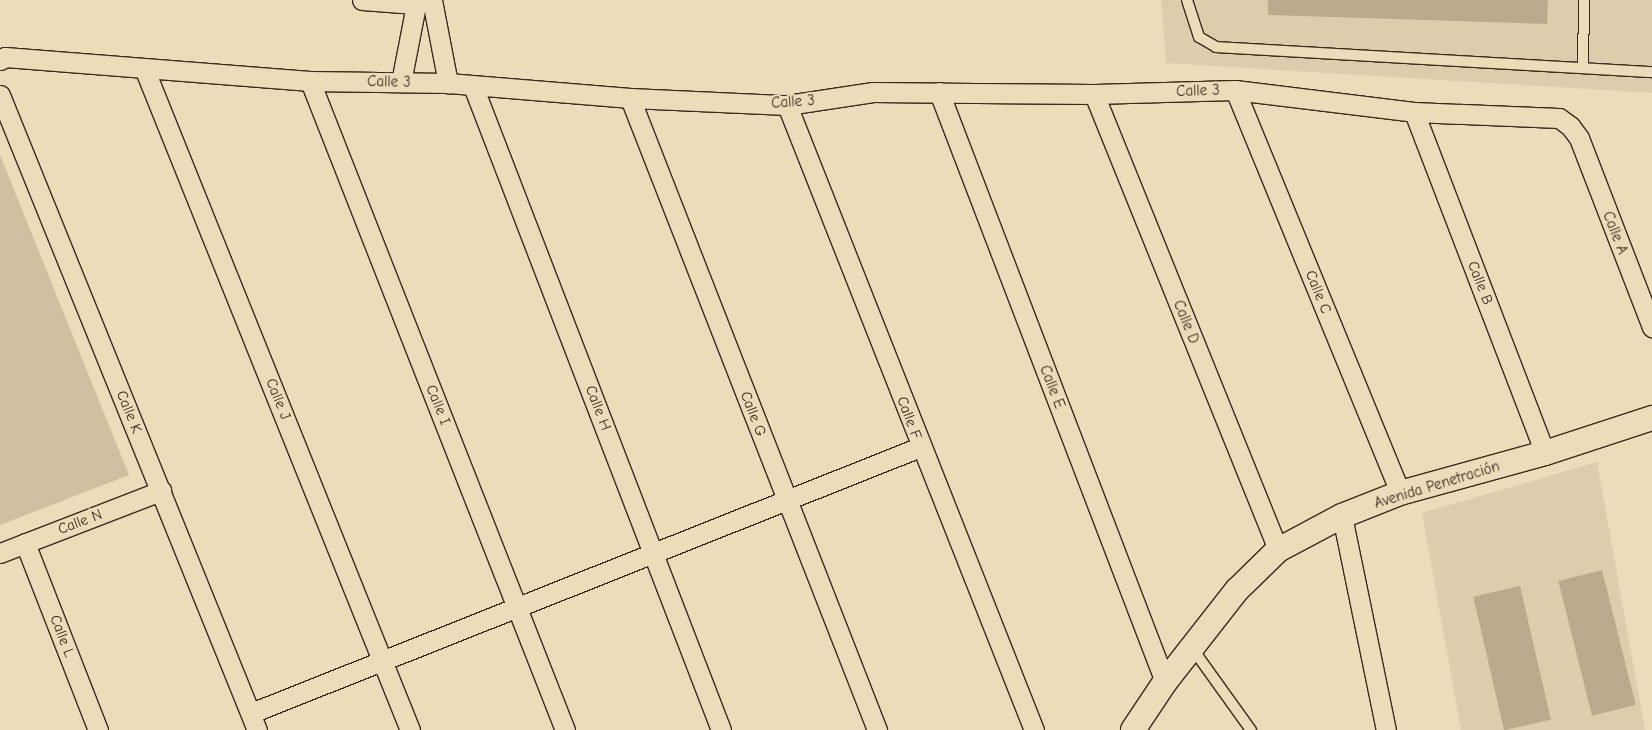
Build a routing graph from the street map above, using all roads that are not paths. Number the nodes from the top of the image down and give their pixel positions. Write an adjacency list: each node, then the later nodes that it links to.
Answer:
1 (362, 0): 4 (street)
2 (1187, 0): 6 (lane)
3 (1584, 0): 6 (lane)
4 (421, 1): 10 (street); 11 (street)
5 (0, 60): 7 (street, Calle 3)
6 (1583, 67): 8 (lane)
7 (144, 68): 9 (street, Calle 3); 35 (street, Calle J)
8 (1652, 72)
9 (310, 81): 10 (street, Calle 3); 33 (street, Calle I)
10 (401, 82): 11 (street, Calle 3)
11 (448, 83): 12 (street, Calle 3)
12 (473, 86): 17 (street, Calle 3); 32 (street, Calle H)
13 (1235, 90): 15 (street, Calle 3); 19 (street, Calle 3); 26 (street, Calle C)
14 (940, 92): 15 (street, Calle 3); 18 (street, Calle 3); 36 (street, Calle E)
15 (1094, 94): 30 (street, Calle D)
16 (0, 95): 25 (street, Calle K)
17 (630, 98): 18 (street, Calle 3); 27 (street, Calle G)
18 (787, 105): 23 (street, Calle F)
19 (1414, 112): 20 (street, Calle 3); 24 (street, Calle B)
20 (1579, 138): 21 (street, Calle A)
21 (1652, 327)
22 (1652, 418): 24 (street, Avenida Penetración)
23 (920, 447): 27 (street); 43 (street, Calle F)
24 (1545, 453): 26 (street, Avenida Penetración)
25 (161, 491): 29 (street, Calle N); 37 (street, Calle K)
26 (1400, 493): 28 (street, Avenida Penetración)
27 (786, 501): 32 (street); 42 (street, Calle G)
28 (1342, 516): 30 (street, Avenida Penetración); 46 (street)
29 (25, 543): 31 (street, Calle N); 38 (street, Calle L)
30 (1278, 550): 34 (street, Avenida Penetración)
31 (0, 553)
32 (654, 554): 33 (street); 41 (street, Calle H)
33 (518, 607): 35 (street); 40 (street, Calle I)
34 (1191, 648): 36 (street, Avenida Penetración); 45 (lane)
35 (384, 661): 37 (street); 39 (street, Calle J)
36 (1165, 682): 44 (street, Avenida Penetración)
37 (254, 722)
38 (98, 730)
39 (410, 730)
40 (565, 730)
41 (721, 730)
42 (877, 730)
43 (1034, 730)
44 (1133, 730)
45 (1251, 730)
46 (1386, 730)

